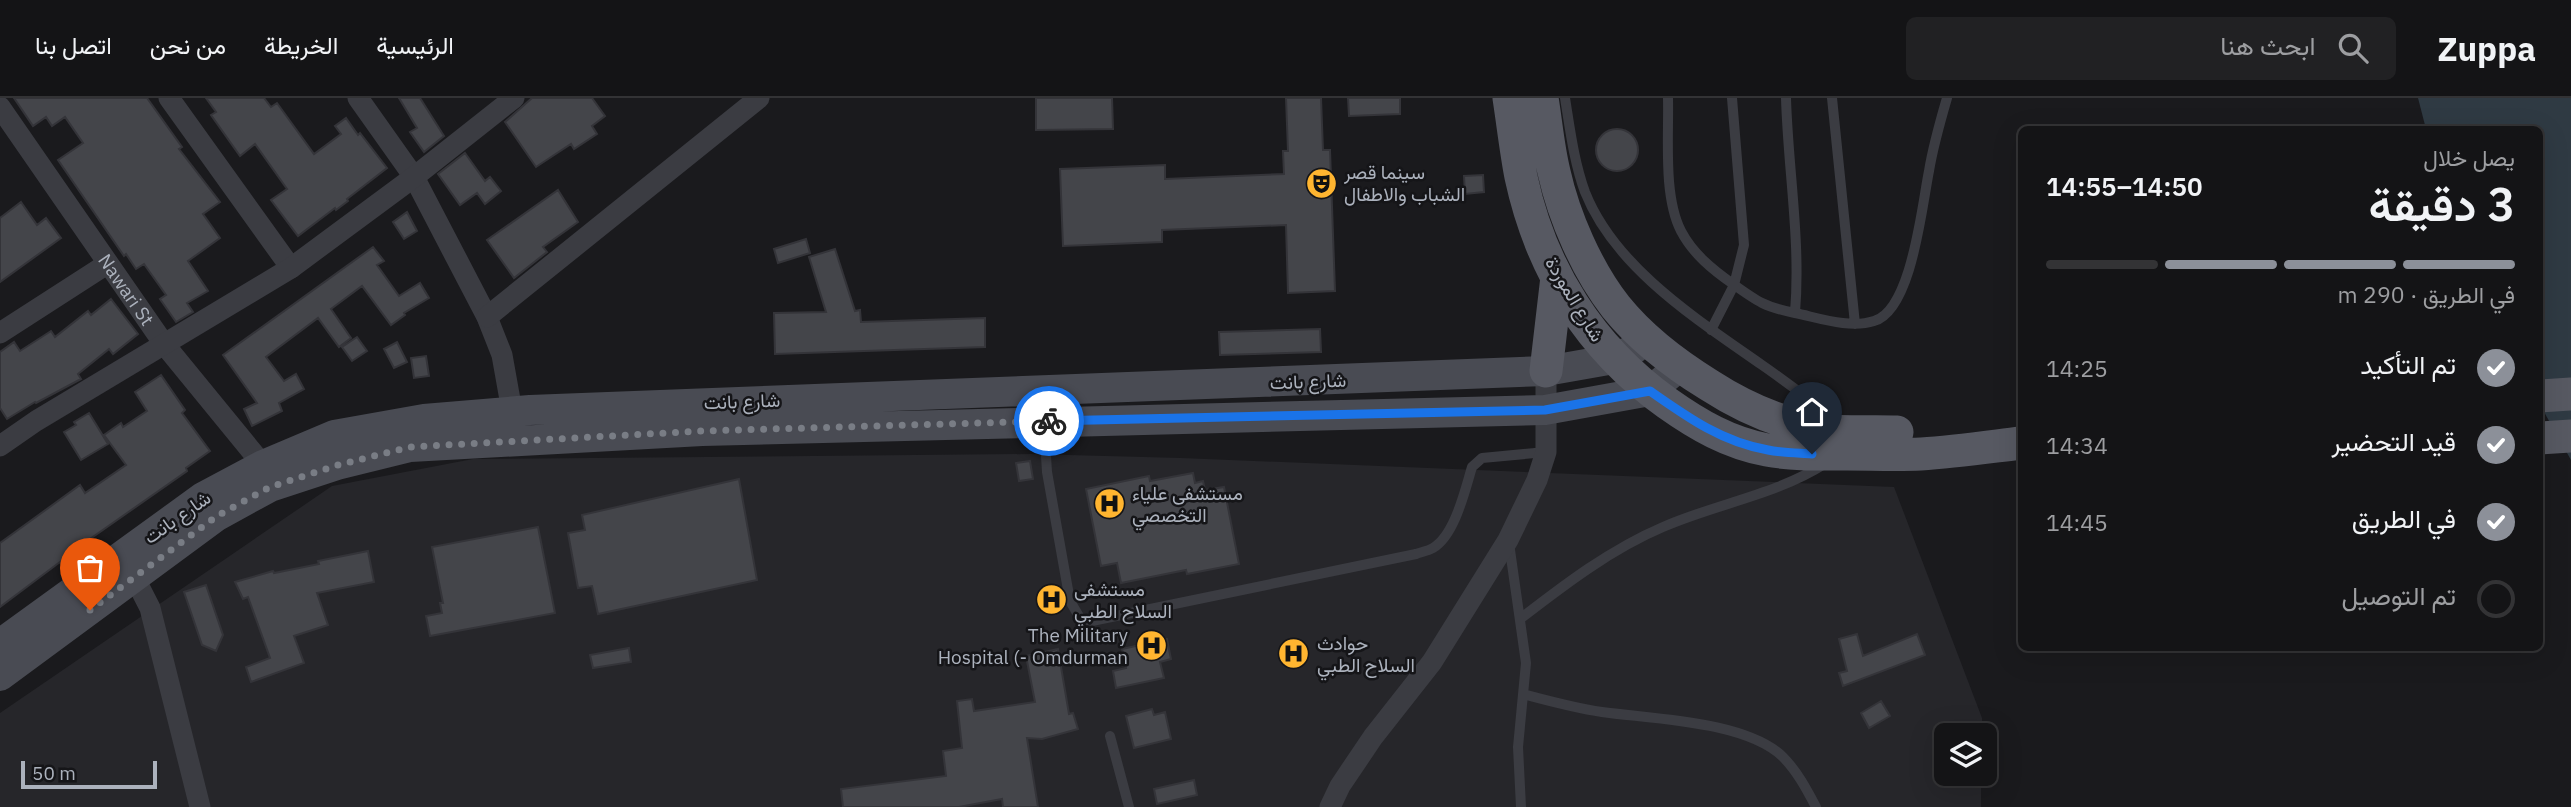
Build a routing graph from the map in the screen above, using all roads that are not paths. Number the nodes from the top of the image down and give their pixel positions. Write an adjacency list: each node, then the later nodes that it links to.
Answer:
1 (169, 98): 16 (street)
2 (358, 98): 14 (street)
3 (514, 98): 14 (street)
4 (759, 98): 20 (street)
5 (1509, 98): 17 (main road, شارع الموردة)
6 (1542, 98): 24 (main road, شارع الموردة)
7 (1565, 98): 22 (lane)
8 (1668, 98): 18 (lane)
9 (1732, 98): 18 (lane)
10 (1786, 98): 19 (lane)
11 (1832, 98): 21 (lane)
12 (1947, 98): 21 (lane)
13 (0, 107): 15 (street, Nawari St)
14 (414, 177): 16 (street); 20 (street)
15 (107, 264): 23 (street); 25 (street, Nawari St)
16 (290, 268): 25 (street)
17 (1557, 277): 26 (main road, شارع الموردة); 28 (main road)
18 (1734, 285): 19 (lane); 22 (lane)
19 (1795, 313): 21 (lane)
20 (487, 317): 33 (street)
21 (1855, 324)
22 (1711, 330): 39 (lane)
23 (0, 333)
24 (1649, 341): 26 (main road, شارع بانت); 27 (main road, شارع الموردة)
25 (164, 344): 41 (street); 43 (street, Nawari St)
26 (1614, 359): 28 (main road, شارع بانت); 29 (main road, شارع الموردة)
27 (1679, 367): 29 (main road, شارع بانت); 39 (main road, شارع الموردة)
28 (1546, 371): 32 (street); 33 (main road, شارع بانت)
29 (1650, 391): 32 (main road, شارع بانت); 39 (main road, شارع الموردة)
30 (2571, 394): 31 (main road)
31 (2543, 396)
32 (1545, 410): 36 (main road, شارع بانت); 42 (street)
33 (512, 411): 43 (main road, شارع بانت)
34 (2571, 415): 35 (main road)
35 (2543, 417)
36 (1044, 421): 42 (lane); 45 (main road, شارع بانت)
37 (2571, 436): 38 (main road)
38 (2543, 438)
39 (1846, 442): 40 (main road, شارع الموردة); 46 (lane)
40 (2018, 442)
41 (0, 446)
42 (1546, 452): 44 (street)
43 (263, 465): 45 (main road, شارع بانت)
44 (1508, 540): 46 (lane); 53 (street)
45 (129, 566): 47 (main road, شارع بانت); 48 (main road, شارع بانت); 51 (street)
46 (1520, 619): 49 (lane)
47 (0, 644)
48 (0, 676)
49 (1523, 694): 54 (lane); 55 (lane)
50 (1110, 736): 52 (lane)
51 (200, 807)
52 (1129, 807)
53 (1330, 807)
54 (1521, 807)
55 (1816, 807)

